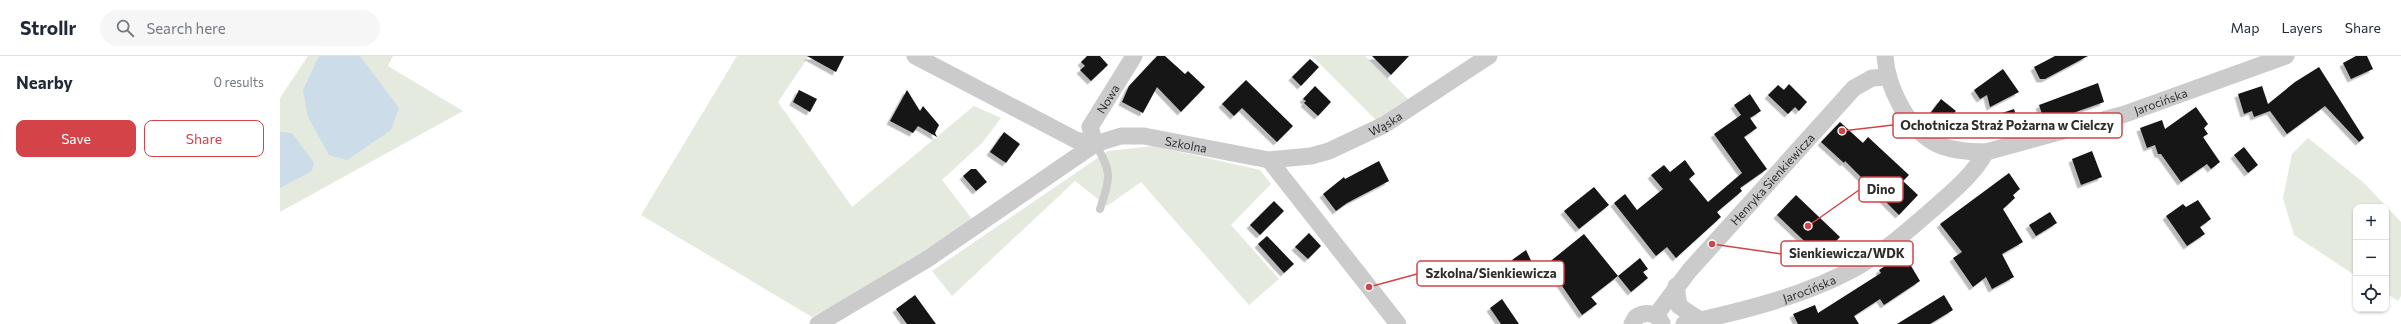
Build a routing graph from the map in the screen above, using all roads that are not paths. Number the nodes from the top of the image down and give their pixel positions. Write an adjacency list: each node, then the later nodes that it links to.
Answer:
1 (915, 56): 7 (street)
2 (1134, 56): 7 (street, Nowa)
3 (1489, 56): 9 (street, Wąska)
4 (1885, 56): 6 (street)
5 (2286, 56): 8 (street, Jarocińska)
6 (1888, 77): 8 (street, Jarocińska); 11 (street, Henryka Sienkiewicza)
7 (1095, 144): 9 (street, Szkolna); 10 (lane); 14 (street)
8 (1986, 152): 13 (street, Jarocińska)
9 (1269, 160): 15 (street)
10 (1100, 208)
11 (1676, 286): 12 (street, Henryka Sienkiewicza); 13 (street)
12 (1659, 320): 16 (street)
13 (1692, 322)
14 (818, 324)
15 (1398, 324)
16 (1632, 324)

